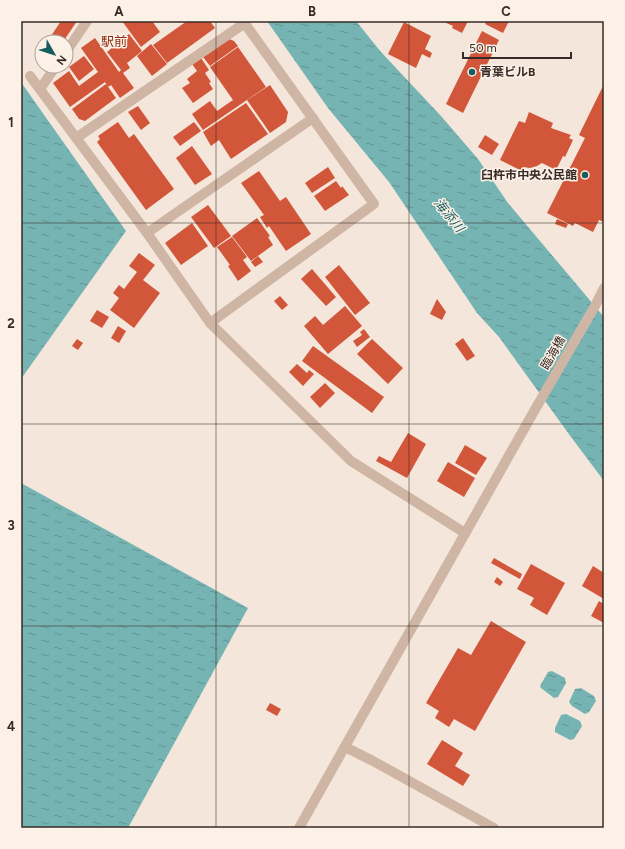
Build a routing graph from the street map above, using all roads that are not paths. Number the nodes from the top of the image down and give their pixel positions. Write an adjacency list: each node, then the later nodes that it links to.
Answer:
1 (87, 21): 3 (street)
2 (244, 22): 7 (street); 8 (street)
3 (74, 40)
4 (50, 74): 6 (street)
5 (30, 76): 6 (street)
6 (40, 89): 8 (street)
7 (312, 118): 9 (street); 11 (street)
8 (76, 138): 9 (street)
9 (147, 233): 11 (street)
10 (604, 288): 12 (street, 臨海橋)
11 (210, 324): 12 (street)
12 (465, 533): 13 (street, 臨海橋)
13 (345, 747): 14 (street, 臨海橋); 15 (street)
14 (299, 828)
15 (494, 828)

